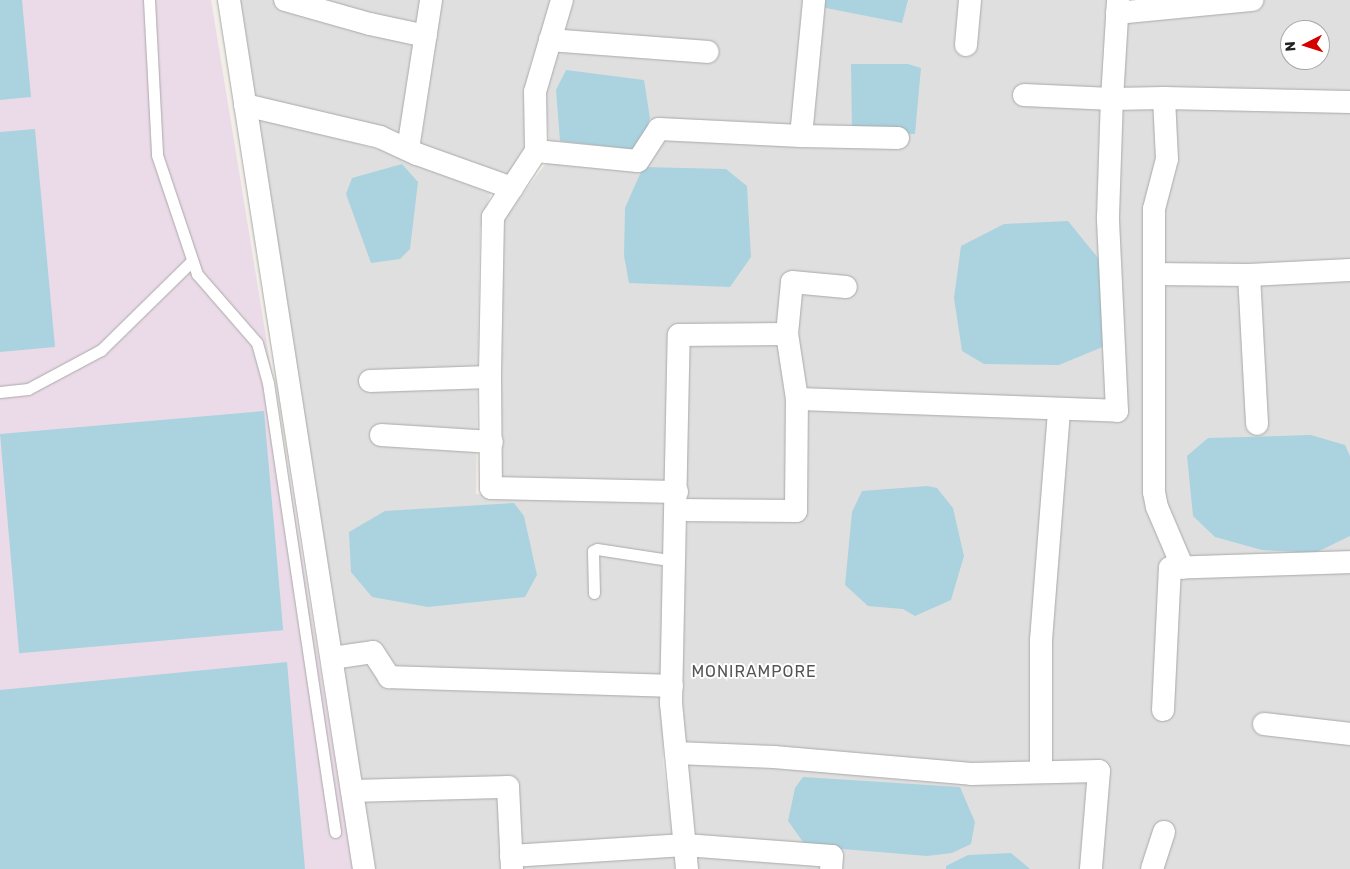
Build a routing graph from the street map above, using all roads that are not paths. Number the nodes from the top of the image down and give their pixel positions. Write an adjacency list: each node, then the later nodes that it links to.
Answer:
1 (149, 0): 24 (lane)
2 (229, 0): 18 (street)
3 (285, 0): 10 (street)
4 (431, 0): 10 (street)
5 (562, 0): 11 (street)
6 (814, 0): 19 (street)
7 (970, 0): 12 (street)
8 (1252, 0): 9 (street)
9 (1118, 6): 16 (street)
10 (426, 36): 21 (street)
11 (550, 40): 13 (street); 22 (street)
12 (966, 45)
13 (708, 52)
14 (1024, 95): 16 (street)
15 (1164, 98): 16 (street); 17 (street); 26 (street)
16 (1112, 99): 34 (street)
17 (1350, 102)
18 (245, 105): 21 (street); 43 (street)
19 (801, 136): 20 (street); 22 (street)
20 (898, 138)
21 (408, 150): 23 (street)
22 (536, 151): 23 (street)
23 (512, 188): 30 (street)
24 (192, 261): 32 (lane); 51 (lane)
25 (1350, 270): 27 (street)
26 (1154, 274): 27 (street); 41 (street)
27 (1249, 275): 35 (street)
28 (846, 287): 29 (street)
29 (787, 334): 33 (street); 38 (street)
30 (490, 377): 31 (street); 37 (street)
31 (370, 381)
32 (0, 392)
33 (797, 399): 34 (street); 38 (street)
34 (1059, 410): 49 (street)
35 (1257, 424)
36 (381, 435): 37 (street)
37 (492, 442): 38 (street)
38 (677, 501): 39 (street)
39 (676, 561): 42 (lane); 44 (street)
40 (1350, 562): 41 (street)
41 (1183, 568): 45 (street)
42 (594, 593)
43 (332, 658): 44 (street); 50 (street)
44 (672, 686): 48 (street)
45 (1164, 710)
46 (1264, 724): 47 (street)
47 (1350, 734)
48 (676, 753): 49 (street); 53 (street)
49 (1041, 772): 58 (street)
50 (352, 790): 54 (street); 55 (street)
51 (335, 832)
52 (1164, 832): 59 (street)
53 (684, 845): 54 (street); 56 (street); 57 (street)
54 (512, 863)
55 (364, 869)
56 (687, 869)
57 (831, 869)
58 (1091, 869)
59 (1152, 869)

